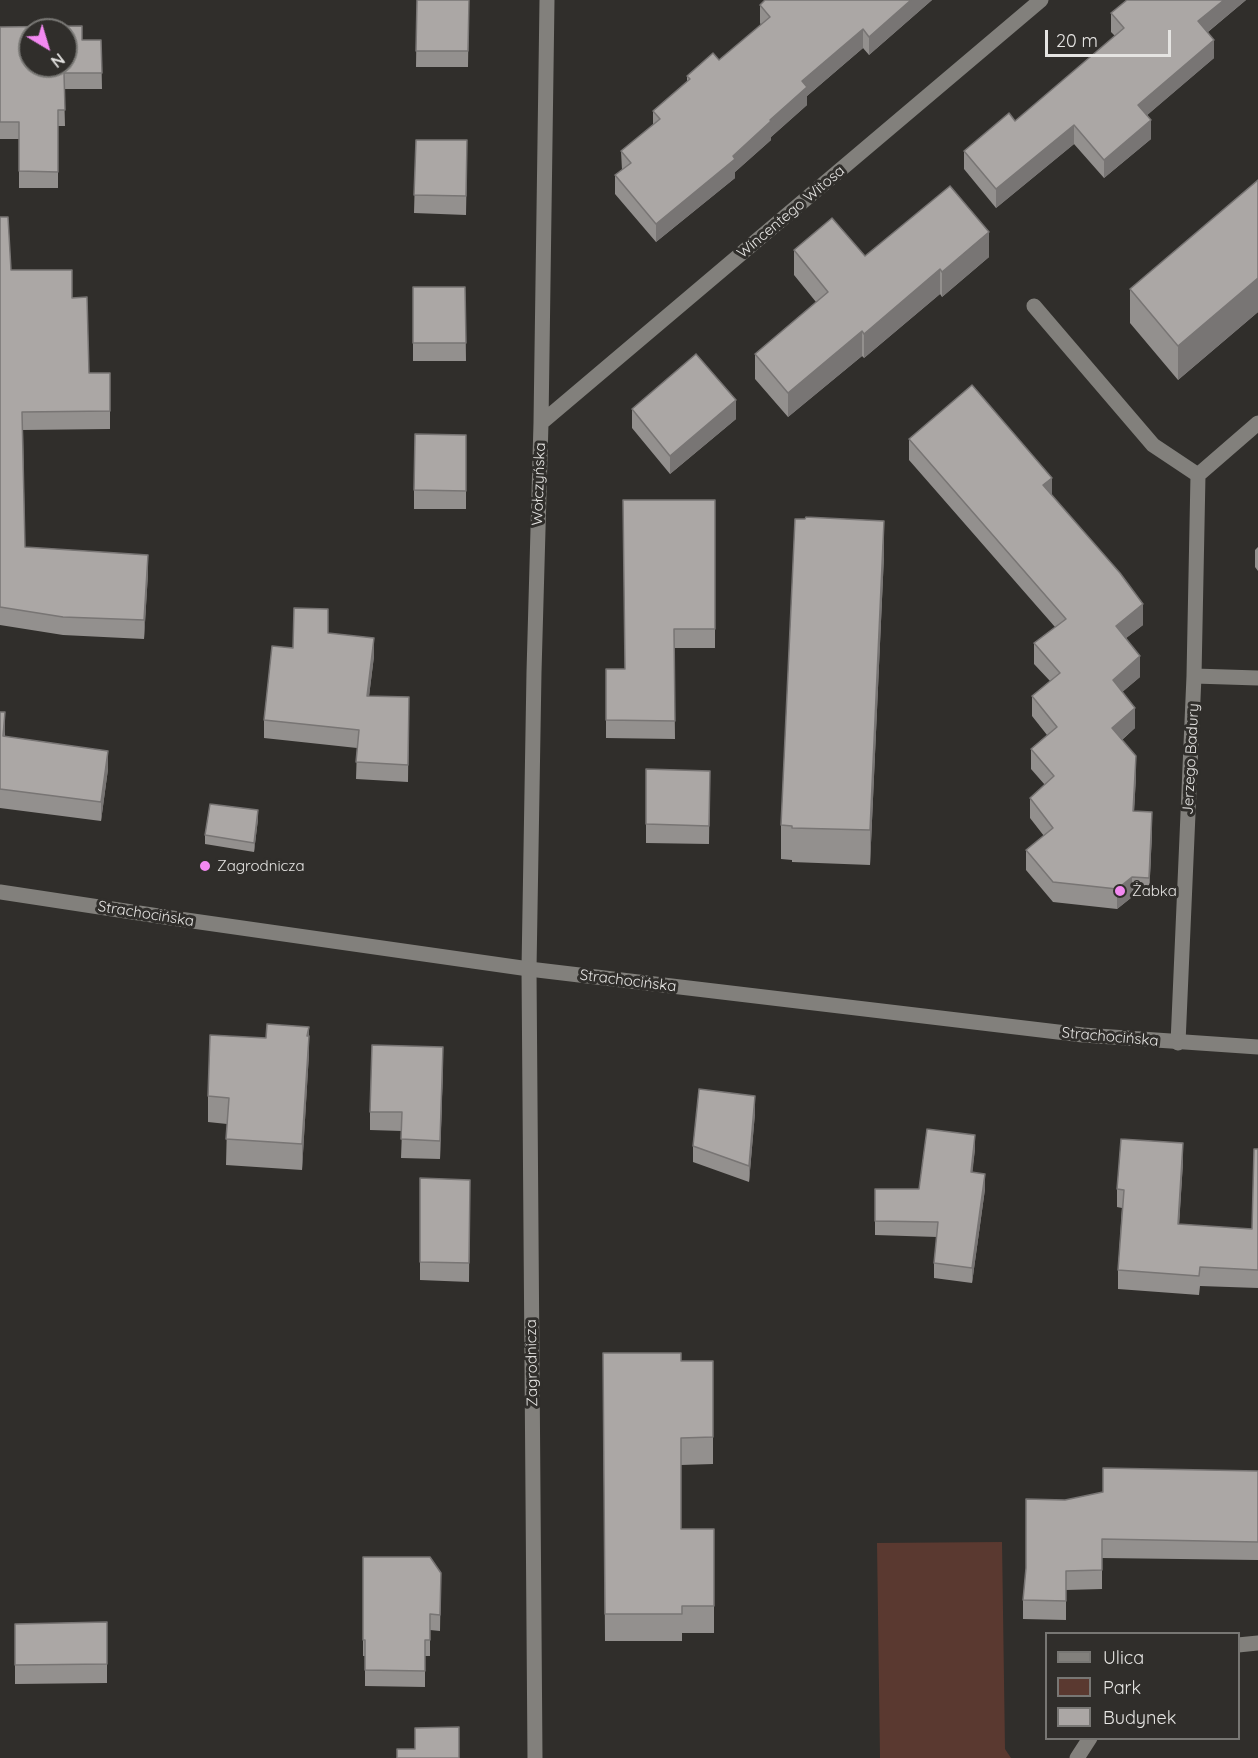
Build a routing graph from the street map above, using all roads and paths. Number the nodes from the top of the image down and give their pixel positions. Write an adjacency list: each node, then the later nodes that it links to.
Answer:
1 (547, 0): 4 (street, Wołczyńska)
2 (1041, 0): 4 (street, Wincentego Witosa)
3 (1034, 306): 6 (street)
4 (541, 423): 10 (street, Wołczyńska)
5 (1258, 423): 6 (street)
6 (1198, 475): 7 (street, Jerzego Badury)
7 (1194, 676): 8 (street); 11 (street, Jerzego Badury)
8 (1258, 678)
9 (0, 892): 10 (street, Strachocińska)
10 (529, 969): 11 (street, Strachocińska); 16 (street, Zagrodnicza)
11 (1178, 1043): 12 (street, Strachocińska)
12 (1258, 1047)
13 (1258, 1643): 14 (street)
14 (1240, 1645)
15 (1089, 1740): 17 (street)
16 (535, 1758)
17 (1077, 1758)

